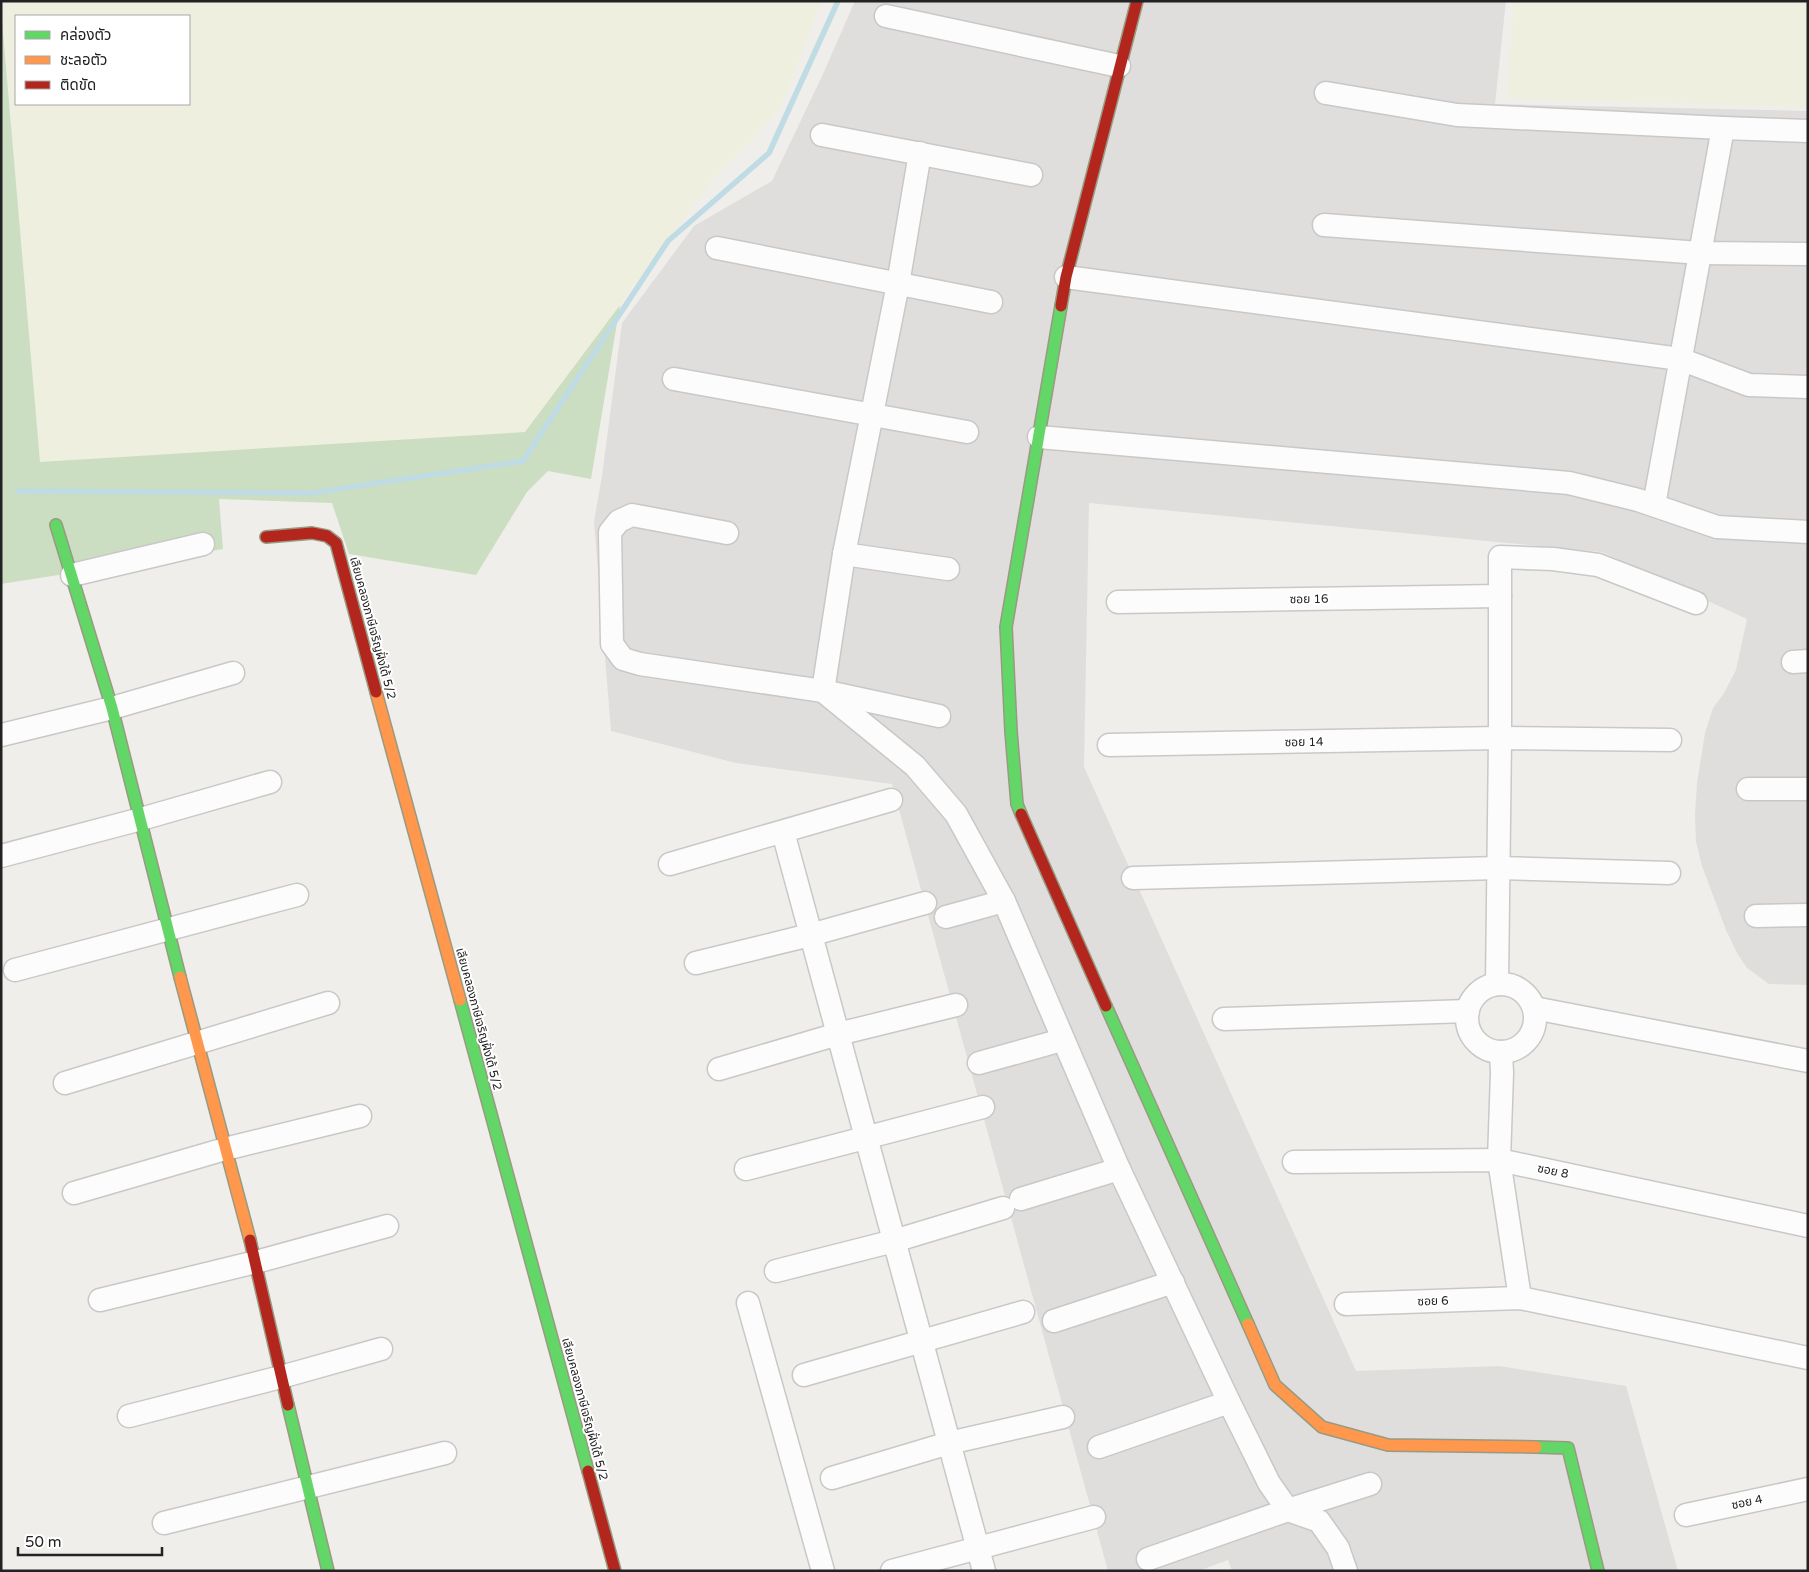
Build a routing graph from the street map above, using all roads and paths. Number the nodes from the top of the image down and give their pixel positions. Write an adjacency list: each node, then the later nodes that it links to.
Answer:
1 (1138, 1): 3 (street)
2 (886, 16): 3 (street)
3 (1119, 66): 14 (street)
4 (1326, 93): 5 (street)
5 (1722, 128): 6 (street); 12 (street)
6 (1808, 131)
7 (822, 135): 8 (street)
8 (920, 153): 9 (street); 15 (street)
9 (1031, 175)
10 (1324, 225): 12 (street)
11 (717, 248): 15 (street)
12 (1700, 253): 13 (street); 17 (street)
13 (1808, 254)
14 (1066, 277): 17 (street); 22 (street)
15 (898, 284): 16 (street); 20 (street)
16 (991, 302)
17 (1680, 359): 19 (street); 23 (street)
18 (674, 379): 20 (street)
19 (1808, 387)
20 (873, 414): 21 (street); 29 (street)
21 (967, 432)
22 (1039, 437): 23 (street); 126 (street)
23 (1654, 505): 25 (street)
24 (56, 525): 31 (street)
25 (1808, 532)
26 (727, 534): 36 (street)
27 (266, 537): 121 (street, เลียบคลองภาษีเจริญฝั่งใต้ 5/2)
28 (203, 544): 31 (street)
29 (844, 554): 30 (street); 36 (street)
30 (948, 569)
31 (72, 575): 37 (street)
32 (1500, 596): 33 (street, ซอย 16); 34 (street); 40 (street)
33 (1118, 602)
34 (1696, 603)
35 (233, 673): 37 (street)
36 (823, 691): 38 (street); 55 (street)
37 (112, 708): 39 (street); 47 (street)
38 (939, 716)
39 (1, 735)
40 (1500, 738): 41 (street, ซอย 14); 42 (street, ซอย 14); 51 (street)
41 (1670, 740)
42 (1108, 745)
43 (270, 782): 47 (street)
44 (1748, 789): 45 (street)
45 (1808, 789)
46 (891, 800): 48 (street)
47 (141, 819): 49 (street); 60 (street)
48 (783, 832): 50 (street); 61 (street)
49 (1, 856)
50 (670, 864)
51 (1498, 868): 52 (street); 53 (street); 64 (street)
52 (1669, 873)
53 (1133, 878)
54 (297, 895): 60 (street)
55 (1004, 901): 59 (street); 71 (street)
56 (924, 903): 61 (street)
57 (1808, 915): 58 (street)
58 (1756, 916)
59 (946, 917)
60 (168, 929): 63 (street); 72 (street)
61 (810, 935): 62 (street); 70 (street)
62 (696, 963)
63 (15, 970)
64 (1497, 984): 67 (street); 68 (street)
65 (328, 1003): 72 (street)
66 (956, 1004): 70 (street)
67 (1534, 1008): 73 (street); 74 (street)
68 (1468, 1011): 69 (street); 73 (street)
69 (1224, 1019)
70 (838, 1034): 76 (street); 80 (street)
71 (1062, 1040): 75 (street); 85 (street)
72 (196, 1042): 77 (street); 81 (street)
73 (1501, 1052): 82 (street)
74 (1808, 1061)
75 (980, 1063)
76 (719, 1069)
77 (65, 1083)
78 (983, 1107): 80 (street)
79 (360, 1116): 81 (street)
80 (866, 1138): 84 (street); 89 (street)
81 (225, 1149): 86 (street); 90 (street)
82 (1499, 1160): 83 (street, ซอย 8); 88 (street, ซอย 8); 93 (street)
83 (1294, 1162)
84 (746, 1169)
85 (1119, 1169): 89 (street); 92 (street)
86 (74, 1193)
87 (387, 1226): 90 (street)
88 (1808, 1226)
89 (894, 1241): 91 (street); 99 (street)
90 (256, 1262): 94 (street); 103 (street)
91 (776, 1271)
92 (1173, 1282): 98 (street); 104 (street)
93 (1520, 1298): 96 (street, ซอย 6); 101 (street, ซอย 6)
94 (100, 1300)
95 (748, 1303): 122 (street)
96 (1346, 1304)
97 (1023, 1312): 99 (street)
98 (1054, 1321)
99 (922, 1342): 102 (street); 107 (street)
100 (381, 1349): 103 (street)
101 (1808, 1358)
102 (804, 1375)
103 (281, 1377): 105 (street); 112 (street)
104 (1229, 1402): 108 (street); 114 (street)
105 (129, 1416)
106 (1063, 1417): 107 (street)
107 (949, 1443): 110 (street); 118 (street)
108 (1099, 1447)
109 (445, 1453): 112 (street)
110 (832, 1478)
111 (1370, 1484): 114 (street)
112 (308, 1488): 117 (street); 120 (street)
113 (1808, 1489): 115 (street, ซอย 4)
114 (1288, 1510): 119 (street); 125 (street)
115 (1686, 1515)
116 (1094, 1517): 118 (street)
117 (164, 1523)
118 (978, 1549): 123 (street); 124 (street)
119 (1148, 1559)
120 (328, 1571)
121 (615, 1571)
122 (823, 1571)
123 (892, 1571)
124 (984, 1571)
125 (1346, 1571)
126 (1598, 1571)

